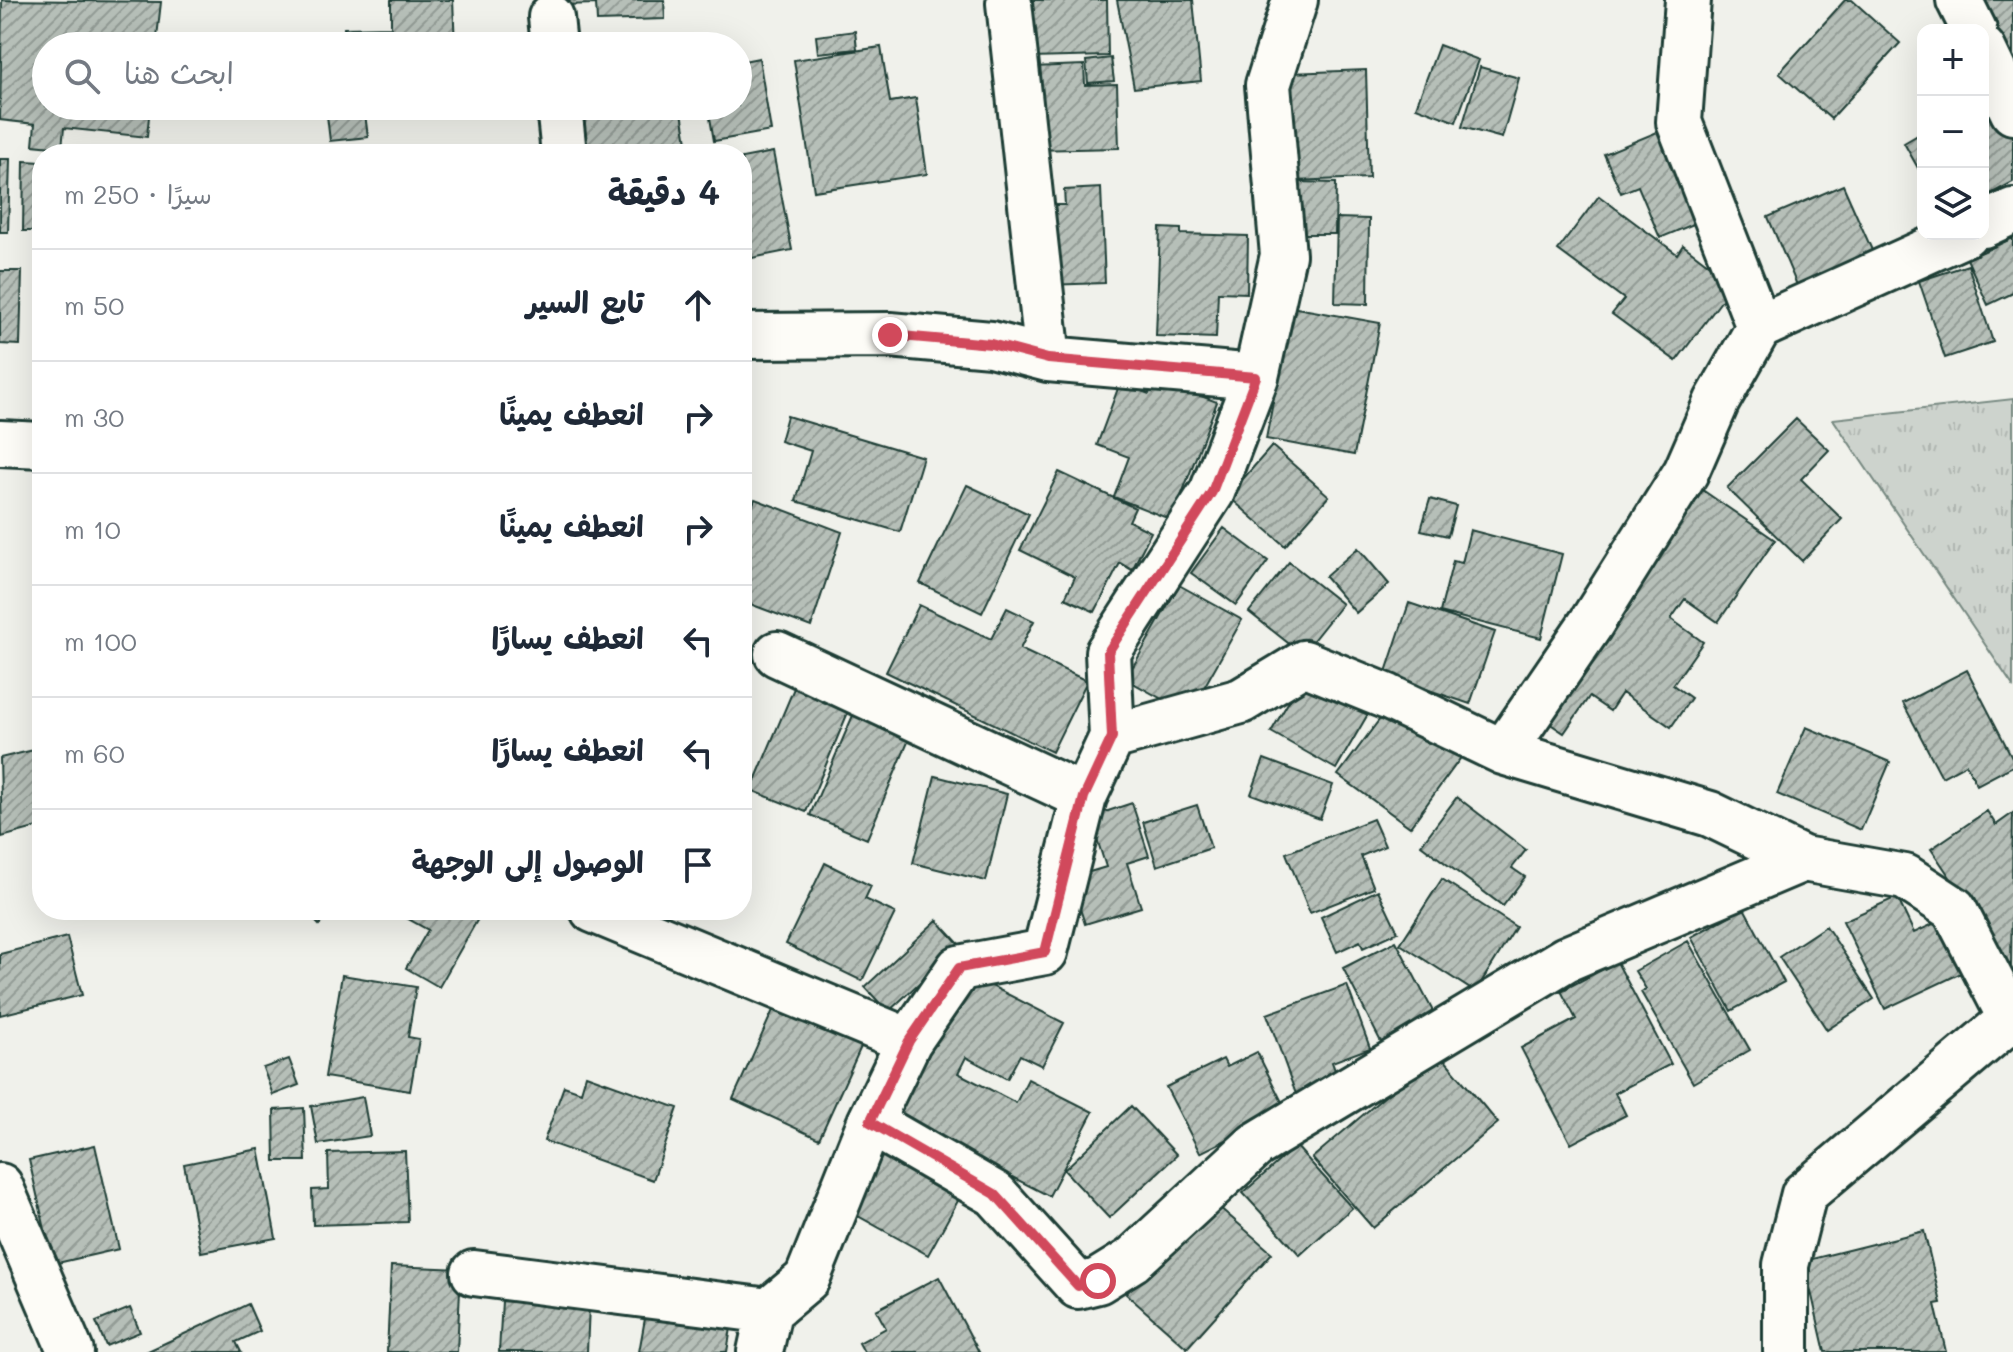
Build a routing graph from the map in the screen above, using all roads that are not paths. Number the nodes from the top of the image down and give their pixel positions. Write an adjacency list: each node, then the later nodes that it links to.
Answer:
1 (1295, 0): 16 (street)
2 (1688, 0): 13 (street)
3 (1959, 0): 5 (street)
4 (1009, 3): 15 (street)
5 (1971, 24)
6 (1989, 62): 7 (street)
7 (2013, 112)
8 (560, 120): 9 (street)
9 (563, 144)
10 (2013, 211): 11 (street)
11 (1989, 222)
12 (1952, 240): 13 (street)
13 (1759, 327): 21 (street)
14 (752, 336): 15 (street)
15 (1048, 359): 16 (street)
16 (1256, 377): 20 (street)
17 (0, 443): 18 (street)
18 (32, 445)
19 (777, 654): 22 (street)
20 (1112, 737): 21 (street); 22 (street)
21 (1503, 752): 23 (street)
22 (1084, 797): 26 (street)
23 (1803, 859): 25 (street); 27 (street)
24 (617, 920): 26 (street)
25 (2012, 1019): 32 (street)
26 (909, 1041): 27 (street)
27 (870, 1122): 30 (street)
28 (0, 1186): 31 (street)
29 (474, 1273): 30 (street)
30 (765, 1332)
31 (71, 1352)
32 (1786, 1352)

